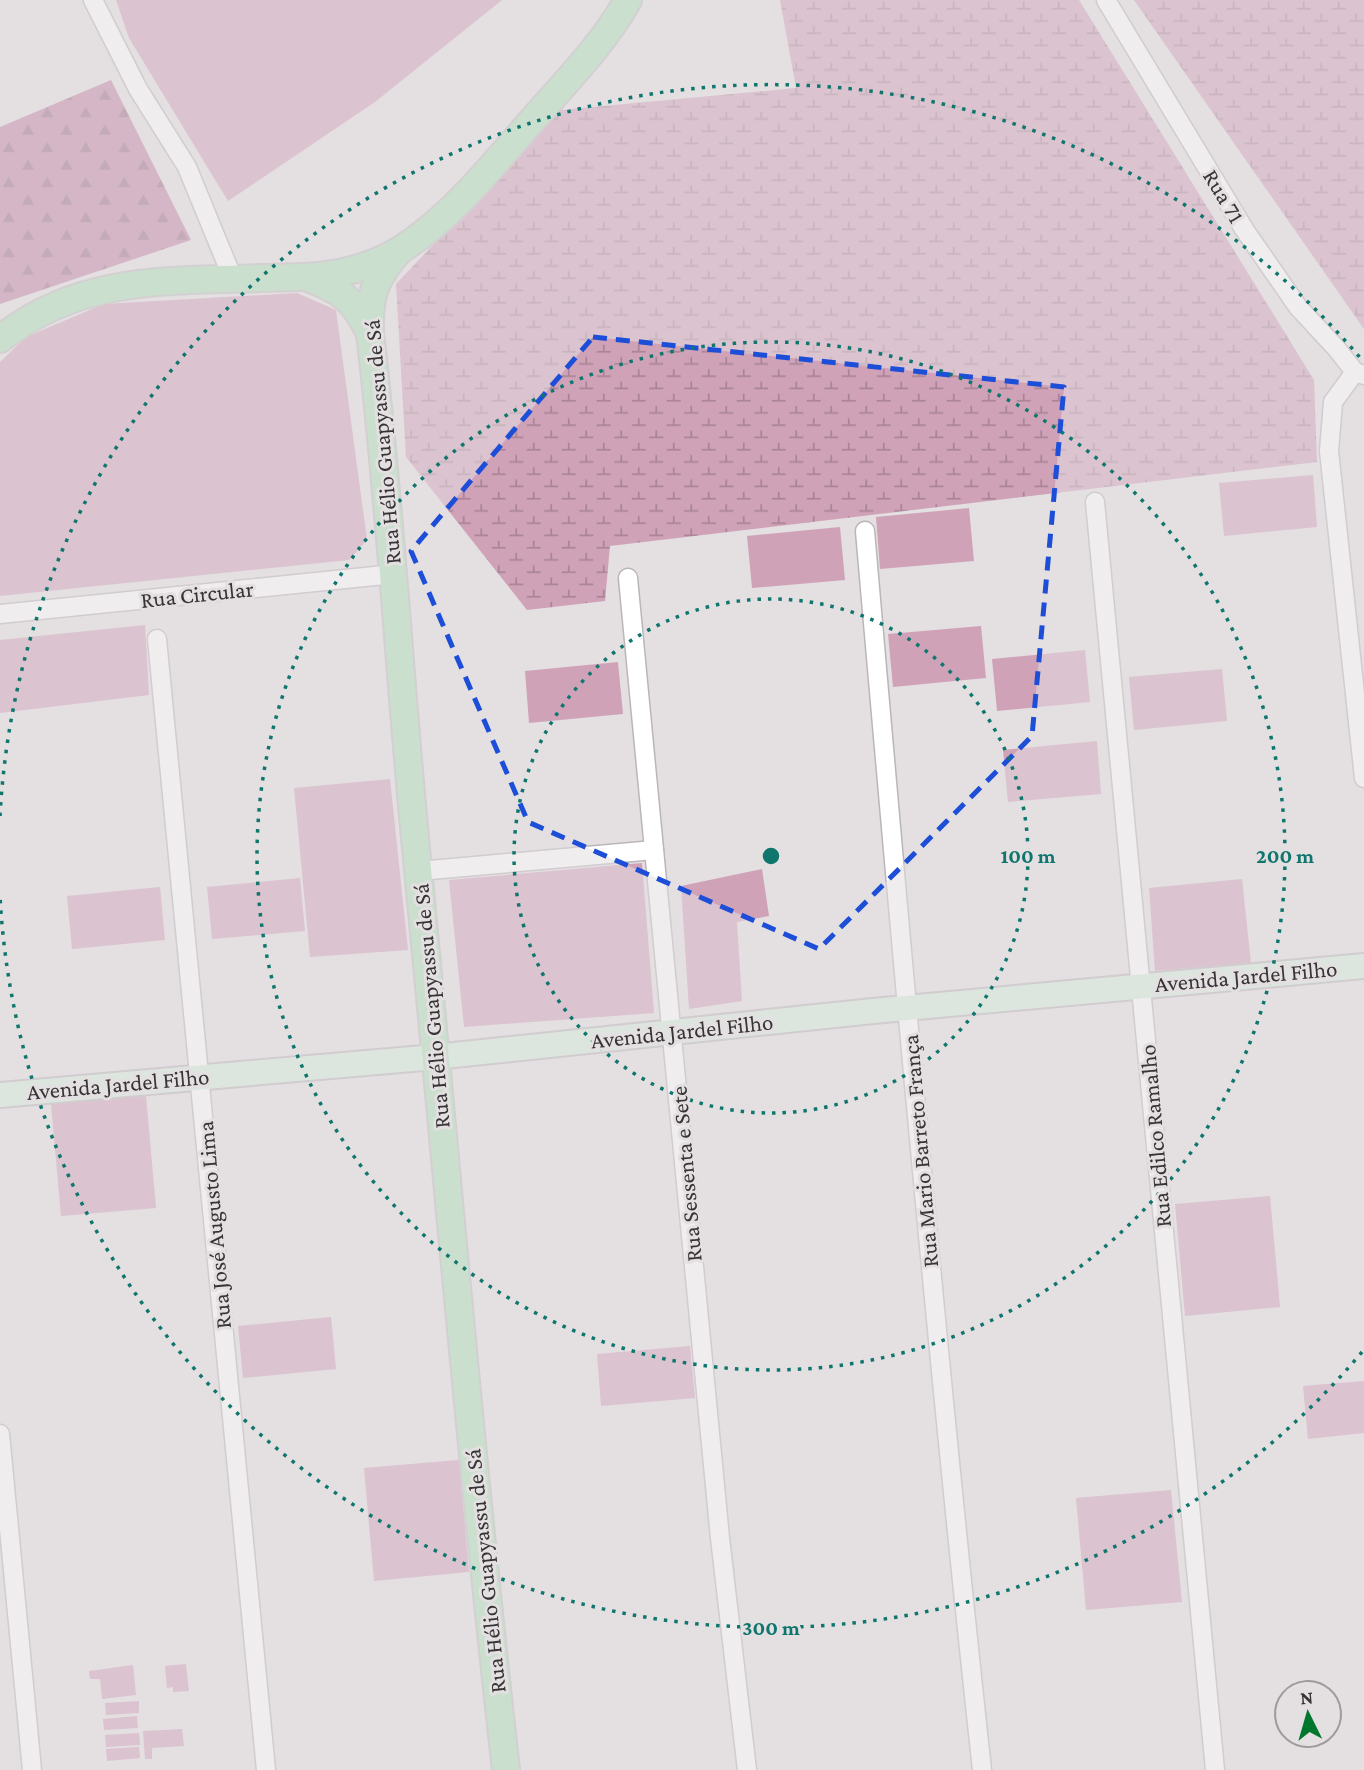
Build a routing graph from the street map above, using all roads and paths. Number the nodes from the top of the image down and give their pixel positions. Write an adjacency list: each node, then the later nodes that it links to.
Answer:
1 (93, 0): 6 (street)
2 (628, 0): 4 (main road)
3 (1106, 0): 9 (street, Rua 71)
4 (399, 251): 5 (main road); 7 (main road, Rua Hélio Guapyassu de Sá)
5 (304, 277): 6 (main road); 7 (main road)
6 (233, 279): 8 (main road)
7 (370, 332): 12 (main road, Rua Hélio Guapyassu de Sá)
8 (0, 339)
9 (1359, 373): 16 (street)
10 (1096, 502): 20 (street, Rua Edilco Ramalho)
11 (865, 531): 21 (street, Rua Mario Barreto França)
12 (394, 574): 14 (street, Rua Circular); 18 (main road, Rua Hélio Guapyassu de Sá)
13 (628, 578): 17 (street, Rua Sessenta e Sete)
14 (0, 614)
15 (157, 639): 24 (street, Rua José Augusto Lima)
16 (1364, 778)
17 (654, 850): 18 (street); 22 (street, Rua Sessenta e Sete)
18 (419, 871): 23 (main road, Rua Hélio Guapyassu de Sá)
19 (1364, 965): 20 (main road, Avenida Jardel Filho)
20 (1141, 986): 21 (main road, Avenida Jardel Filho); 32 (street, Rua Edilco Ramalho)
21 (906, 1008): 22 (main road, Avenida Jardel Filho); 31 (street, Rua Mario Barreto França)
22 (673, 1031): 23 (main road, Avenida Jardel Filho); 30 (street, Rua Sessenta e Sete)
23 (435, 1057): 24 (main road, Avenida Jardel Filho); 29 (main road, Rua Hélio Guapyassu de Sá)
24 (200, 1077): 25 (main road, Avenida Jardel Filho); 28 (street, Rua José Augusto Lima)
25 (0, 1095)
26 (0, 1434): 27 (street)
27 (32, 1770)
28 (266, 1770)
29 (506, 1770)
30 (747, 1770)
31 (982, 1770)
32 (1215, 1770)

